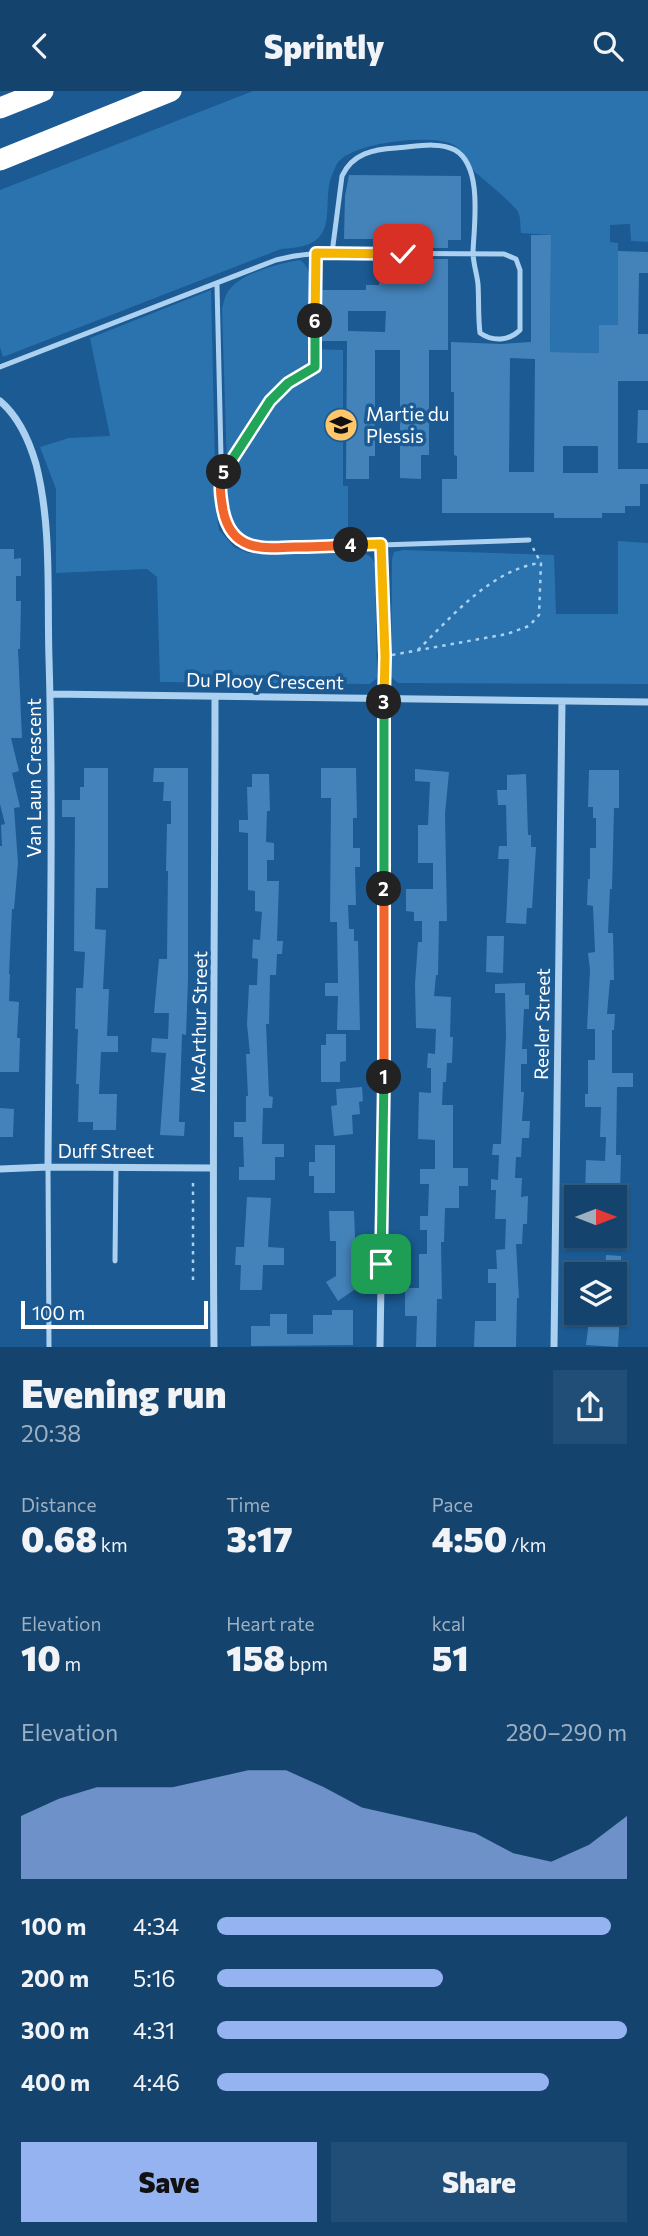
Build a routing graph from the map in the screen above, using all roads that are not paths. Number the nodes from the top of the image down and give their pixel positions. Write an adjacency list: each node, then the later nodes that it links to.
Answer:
1 (43, 91): 3 (highway)
2 (171, 91): 4 (highway)
3 (0, 108)
4 (0, 160)
5 (332, 253): 6 (lane); 6 (lane); 7 (lane)
6 (473, 254): 6 (lane)
7 (217, 285): 8 (lane); 11 (lane)
8 (0, 367)
9 (0, 401): 12 (street, Van Laun Crescent)
10 (529, 541): 11 (lane)
11 (381, 544): 14 (lane)
12 (50, 694): 13 (street, Du Plooy Crescent); 17 (street, Van Laun Crescent)
13 (215, 697): 14 (street, Du Plooy Crescent); 19 (street, McArthur Street)
14 (384, 698): 15 (street, Du Plooy Crescent); 24 (street)
15 (562, 701): 16 (street, Du Plooy Crescent); 25 (street, Reeler Street)
16 (648, 702)
17 (48, 1167): 18 (street, Duff Street); 20 (street, Duff Street); 22 (lane)
18 (116, 1167): 19 (street, Duff Street); 21 (lane)
19 (212, 1168): 23 (street, McArthur Street)
20 (0, 1169)
21 (115, 1261)
22 (49, 1347)
23 (214, 1347)
24 (380, 1347)
25 (554, 1347)

